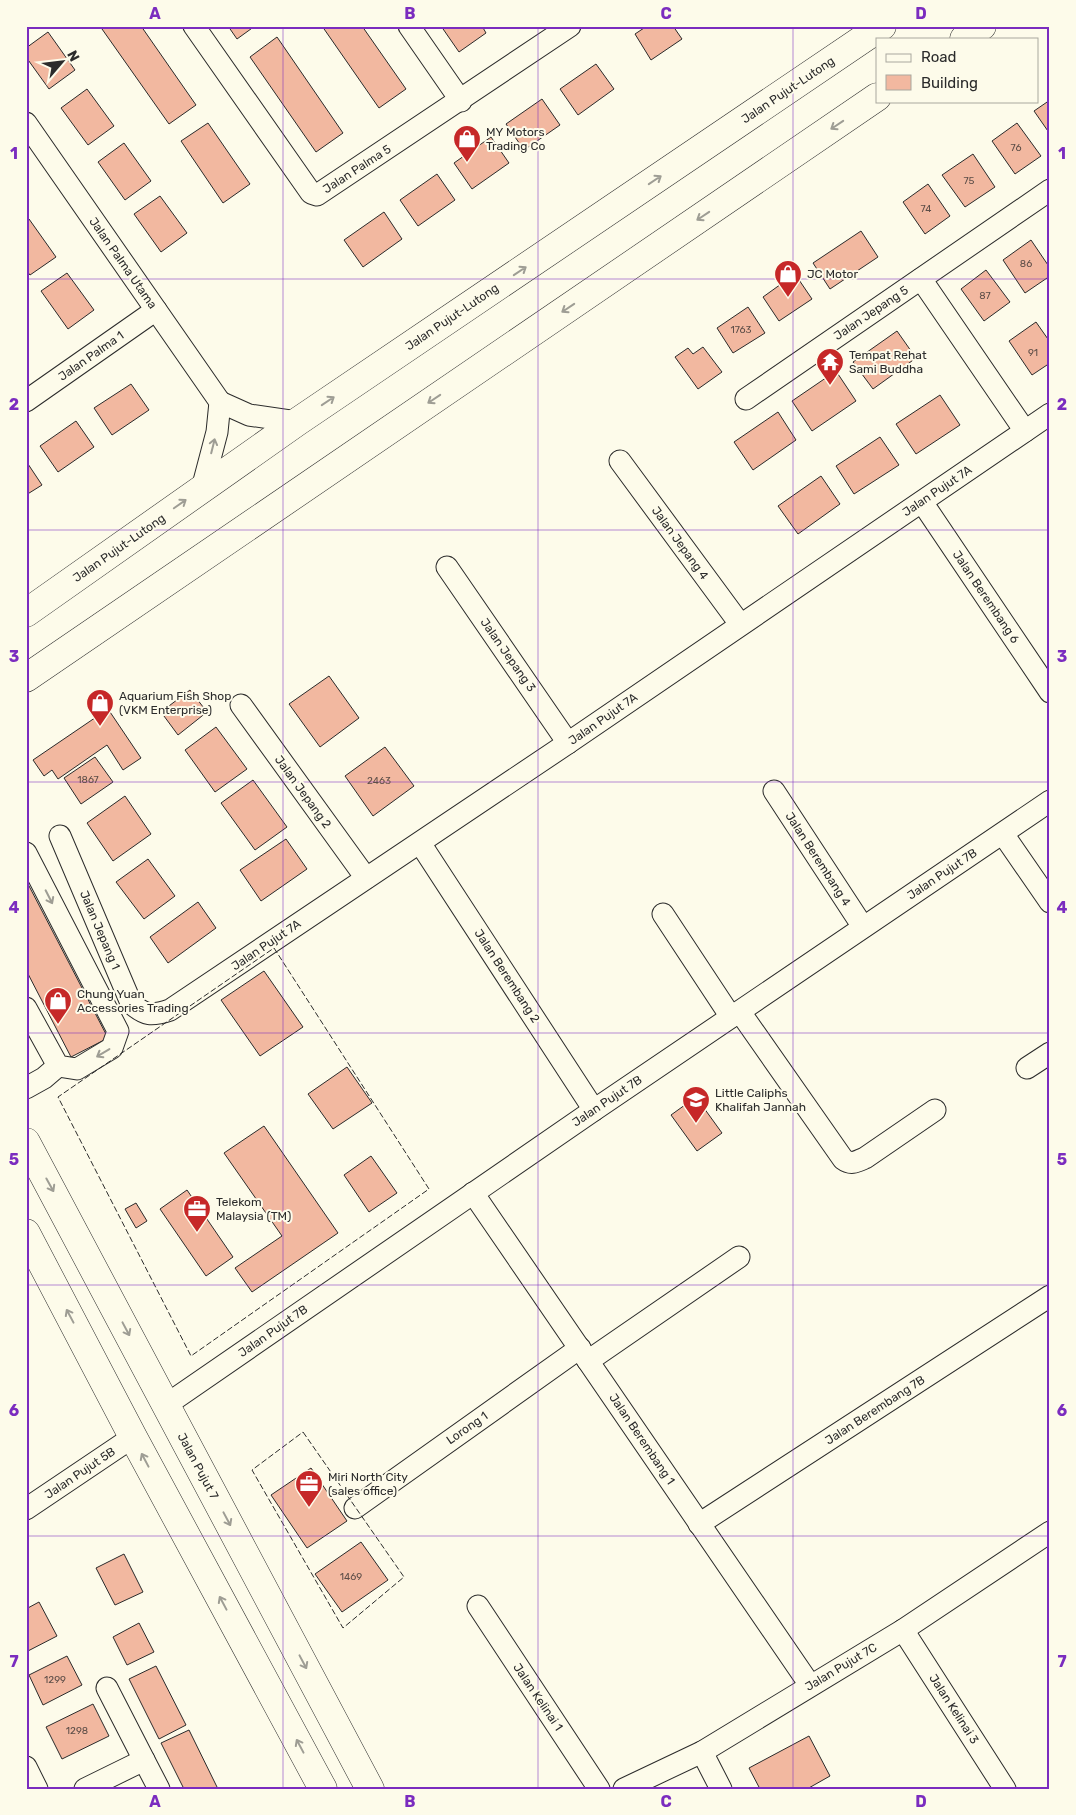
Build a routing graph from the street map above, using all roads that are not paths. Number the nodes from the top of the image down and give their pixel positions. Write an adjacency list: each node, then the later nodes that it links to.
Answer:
1 (194, 26): 8 (street, Jalan Palma 5)
2 (409, 26): 8 (street)
3 (570, 26): 8 (street, Jalan Palma 5)
4 (882, 26): 17 (main road, Jalan Pujut-Lutong, one-way to 4)
5 (982, 26): 6 (main road)
6 (965, 38)
7 (876, 98): 25 (main road, one-way to 25)
8 (461, 100)
9 (26, 123): 12 (street, Jalan Palma Utama)
10 (1050, 190): 11 (street, Jalan Jepang 5)
11 (921, 279): 13 (street, Jalan Jepang 5); 18 (street, Jalan Jepang 5)
12 (156, 310): 14 (street, Jalan Palma 1); 15 (street, Jalan Palma Utama)
13 (746, 399)
14 (26, 401)
15 (220, 402): 17 (street); 20 (street, one-way to 15)
16 (1050, 414): 18 (street, Jalan Pujut 7A)
17 (297, 422): 20 (main road, Jalan Pujut-Lutong)
18 (1025, 431): 21 (street, Jalan Pujut 7A)
19 (620, 461): 24 (street, Jalan Jepang 4)
20 (202, 489): 23 (main road, Jalan Pujut-Lutong, one-way to 20)
21 (922, 502): 24 (street, Jalan Pujut 7A); 27 (street, Jalan Berembang 6)
22 (447, 568): 30 (street, Jalan Jepang 3)
23 (26, 613)
24 (740, 624): 30 (street, Jalan Pujut 7A)
25 (56, 656): 26 (main road); 28 (main road)
26 (26, 678)
27 (1050, 692)
28 (26, 694)
29 (240, 705): 37 (street, Jalan Jepang 2)
30 (568, 743): 35 (street, Jalan Pujut 7A)
31 (774, 791): 40 (street, Jalan Berembang 4)
32 (1050, 801): 33 (street, Jalan Pujut 7B)
33 (1003, 834): 38 (street); 40 (street, Jalan Pujut 7B)
34 (60, 836): 42 (street, Jalan Jepang 1)
35 (420, 843): 37 (street, Jalan Pujut 7A); 49 (street, Jalan Berembang 2)
36 (26, 853): 44 (street, one-way to 44)
37 (366, 878): 42 (street, Jalan Pujut 7A)
38 (1050, 902)
39 (663, 914): 43 (street)
40 (863, 927): 43 (street, Jalan Pujut 7B)
41 (26, 1008): 46 (street)
42 (145, 1013): 44 (street)
43 (736, 1014): 49 (street, Jalan Pujut 7B); 50 (street)
44 (118, 1031): 46 (street, one-way to 46)
45 (1050, 1053): 47 (street)
46 (58, 1066): 48 (street)
47 (1027, 1068)
48 (26, 1088)
49 (594, 1110): 52 (street, Jalan Pujut 7B)
50 (935, 1110)
51 (26, 1142): 57 (main road, Jalan Pujut 7, one-way to 57)
52 (473, 1193): 56 (street, Jalan Berembang 1); 57 (street, Jalan Pujut 7B)
53 (26, 1233): 58 (main road, one-way to 53)
54 (739, 1257): 56 (street, Lorong 1)
55 (1050, 1296): 61 (street, Jalan Berembang 7B)
56 (584, 1354): 59 (street, Lorong 1); 61 (street, Jalan Berembang 1)
57 (166, 1405): 67 (main road, Jalan Pujut 7, one-way to 67)
58 (133, 1437): 60 (street, Jalan Pujut 5B); 74 (main road, one-way to 58)
59 (355, 1508)
60 (26, 1509)
61 (700, 1524): 65 (street, Jalan Berembang 1)
62 (1050, 1532): 64 (street, Jalan Pujut 7C)
63 (478, 1606): 77 (street, Jalan Kelinai 1)
64 (903, 1630): 65 (street, Jalan Pujut 7C); 80 (street, Jalan Kelinai 3)
65 (810, 1685): 68 (street, Jalan Pujut 7C)
66 (107, 1688): 69 (street)
67 (346, 1744): 75 (main road); 76 (main road, Jalan Pujut 7)
68 (702, 1752): 78 (street, Jalan Pujut 7C); 79 (street)
69 (144, 1760): 72 (street); 73 (street)
70 (26, 1767): 71 (street)
71 (37, 1789)
72 (86, 1789)
73 (159, 1789)
74 (323, 1789)
75 (360, 1789)
76 (370, 1789)
77 (599, 1789)
78 (624, 1789)
79 (721, 1789)
80 (1005, 1789)

